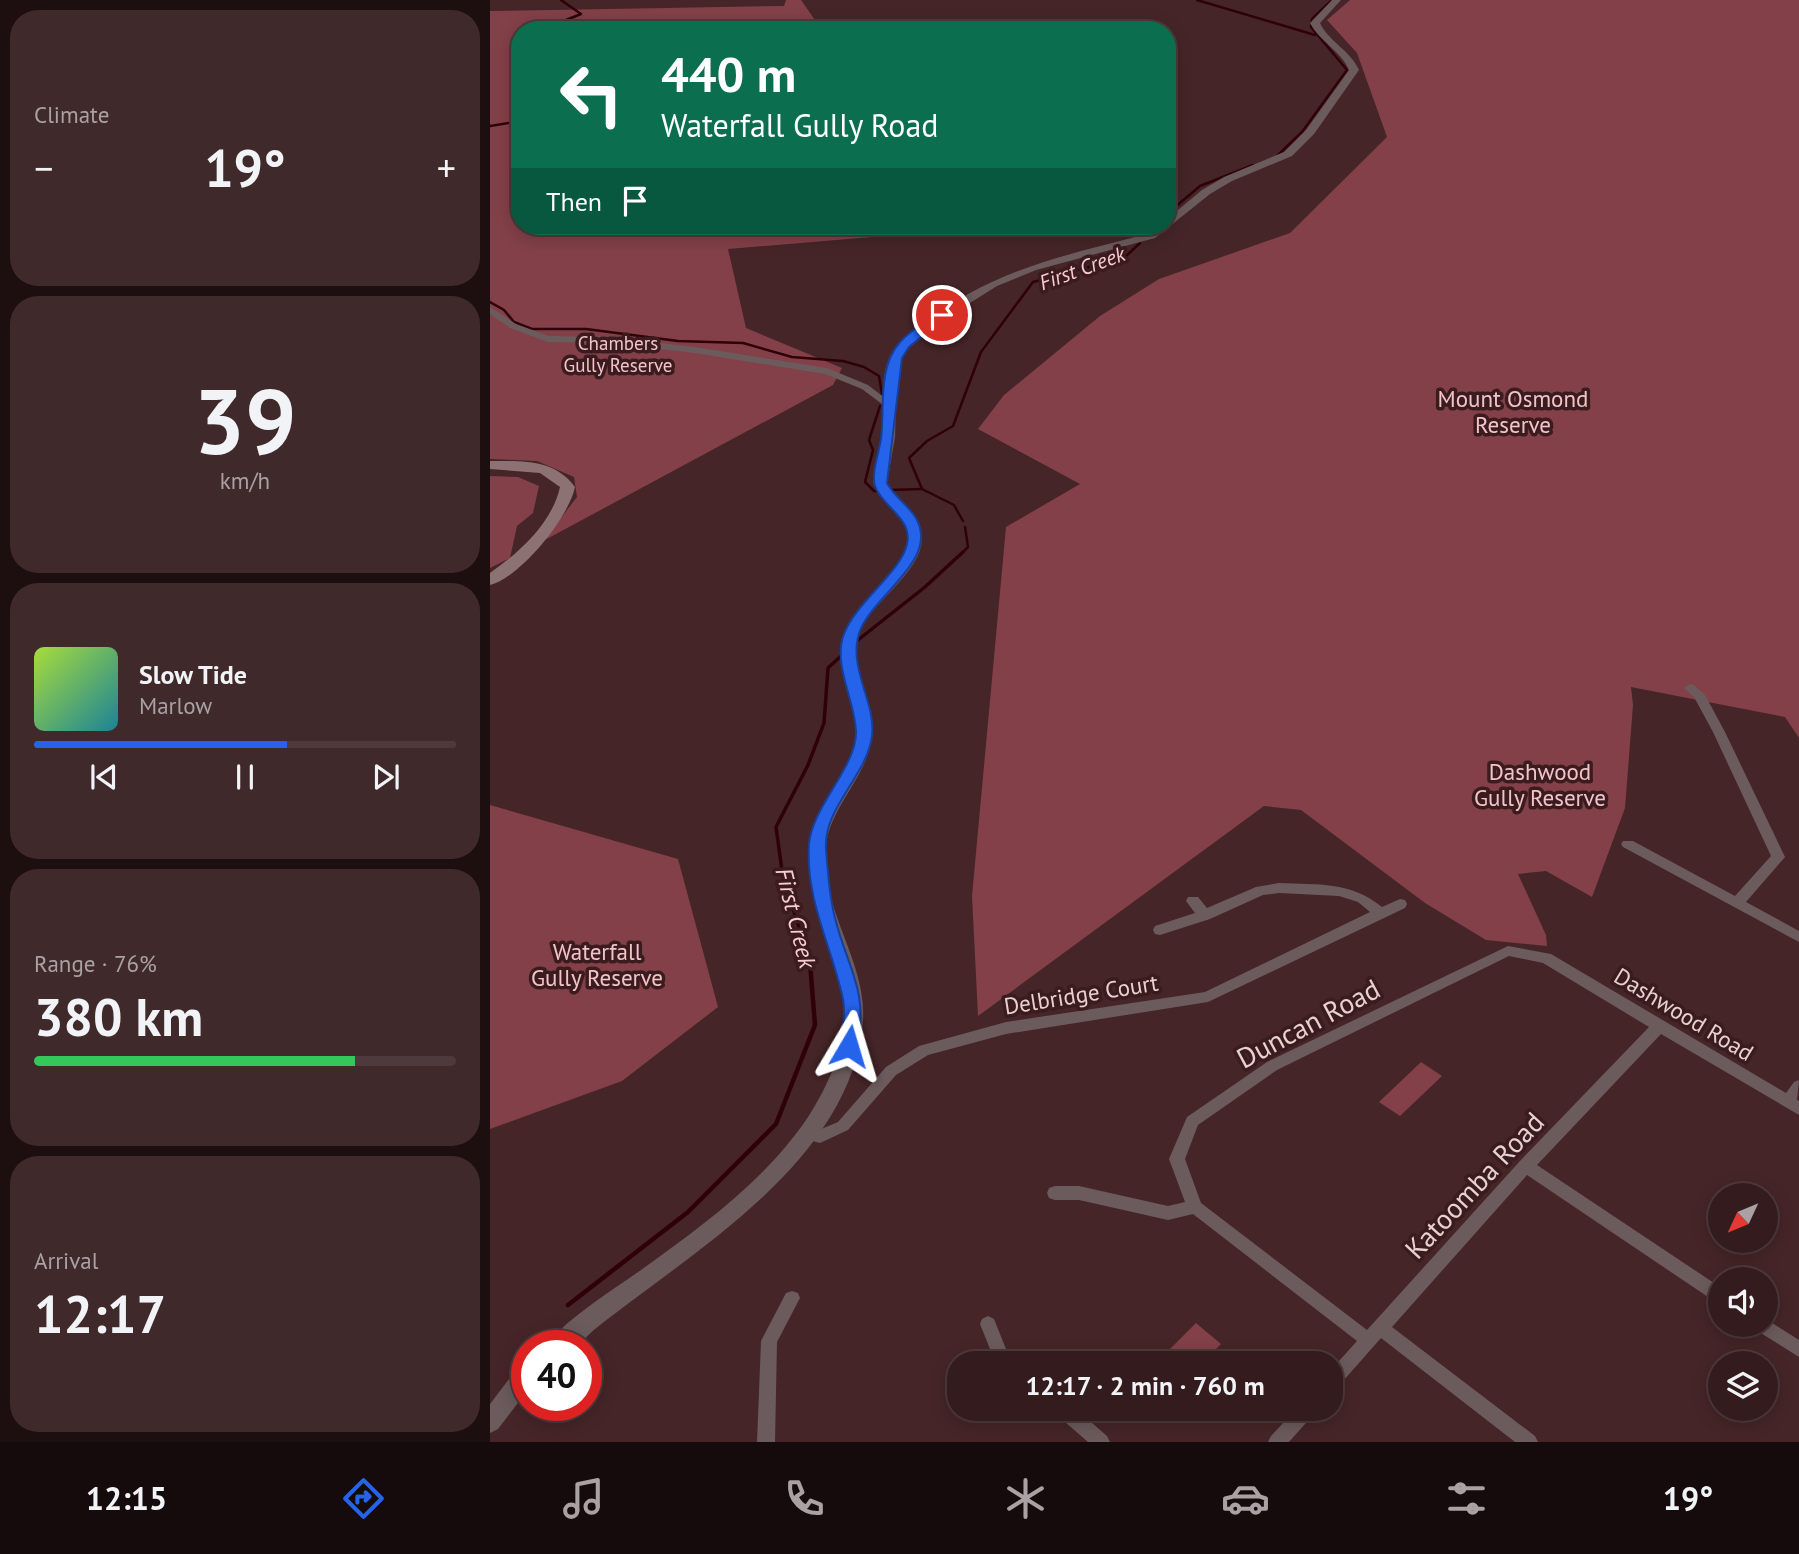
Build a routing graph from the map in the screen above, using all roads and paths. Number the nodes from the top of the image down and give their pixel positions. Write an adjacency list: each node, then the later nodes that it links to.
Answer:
1 (1337, 0): 2 (street)
2 (1176, 217)
3 (1149, 235): 5 (street)
4 (490, 310): 5 (street)
5 (889, 405): 21 (street)
6 (490, 465): 7 (main road)
7 (490, 580)
8 (1690, 688): 11 (street)
9 (1628, 844): 11 (street)
10 (1193, 901): 14 (street)
11 (1737, 903): 16 (street)
12 (1400, 904): 13 (street, Delbridge Court)
13 (1380, 914): 14 (street); 21 (street, Delbridge Court)
14 (1205, 915): 15 (street)
15 (1160, 930)
16 (1799, 937)
17 (1546, 958): 18 (street, Dashwood Road); 24 (street, Duncan Road)
18 (1660, 1026): 20 (street, Dashwood Road); 22 (street, Katoomba Road)
19 (1799, 1086): 20 (street)
20 (1793, 1106)
21 (806, 1135): 28 (street)
22 (1526, 1166): 25 (street); 29 (street, Katoomba Road)
23 (1055, 1193): 24 (street)
24 (1195, 1207): 29 (street)
25 (1708, 1288)
26 (792, 1298): 38 (street)
27 (988, 1324): 32 (street)
28 (576, 1330)
29 (1374, 1333): 33 (street, Katoomba Road); 41 (street)
30 (1778, 1335): 31 (street)
31 (1799, 1349)
32 (999, 1351)
33 (1343, 1368)
34 (511, 1394): 37 (street)
35 (1077, 1421): 39 (street)
36 (1296, 1421): 40 (street)
37 (490, 1422)
38 (766, 1442)
39 (1101, 1442)
40 (1277, 1442)
41 (1529, 1442)

